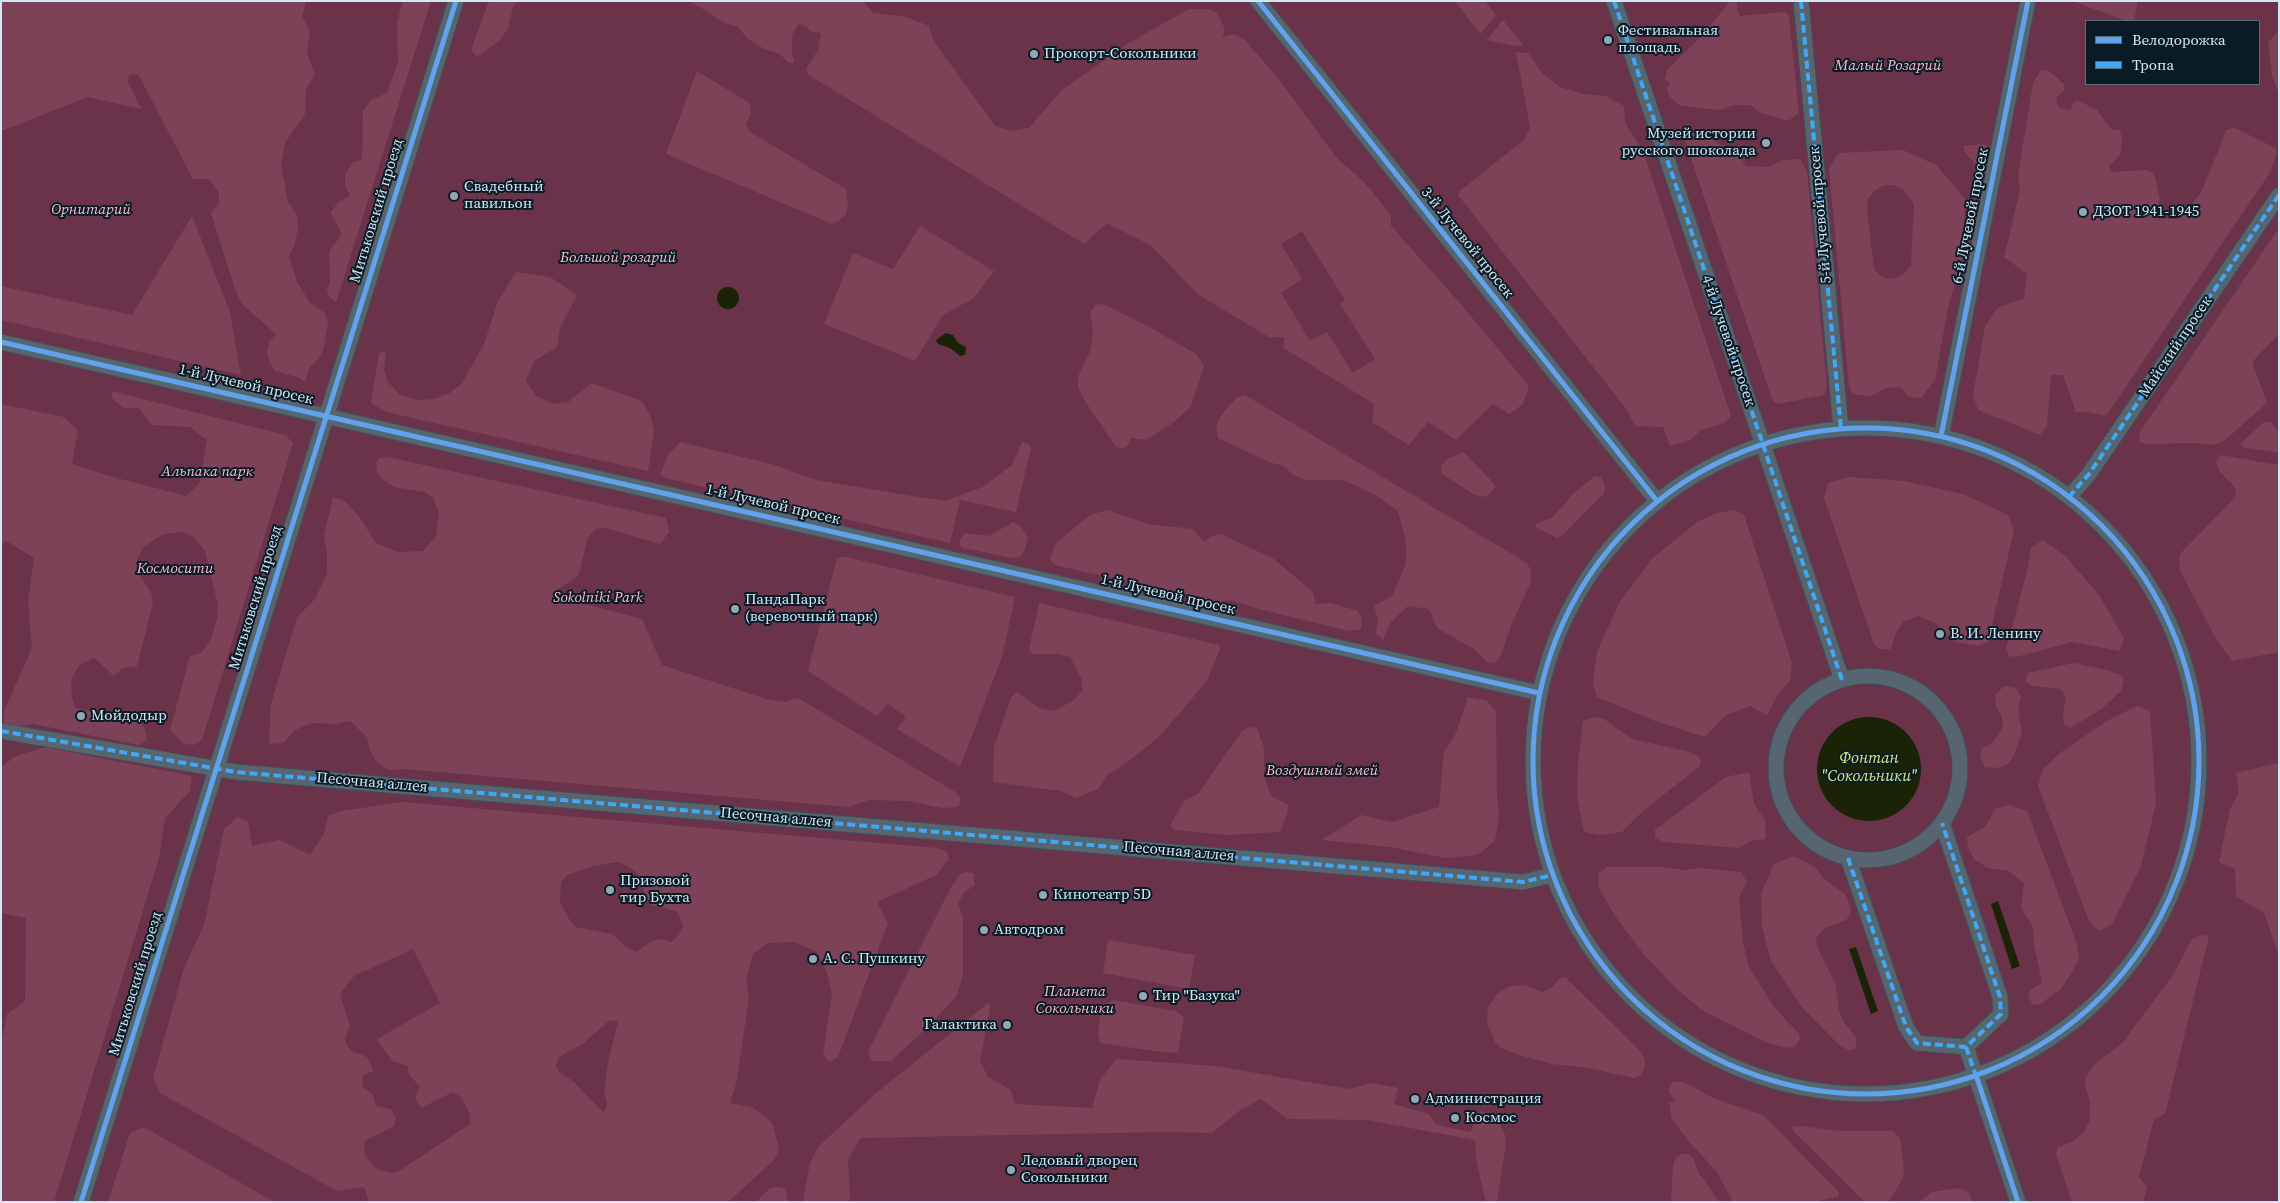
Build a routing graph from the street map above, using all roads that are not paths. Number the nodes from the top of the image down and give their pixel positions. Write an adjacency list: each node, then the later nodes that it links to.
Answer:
1 (456, 1): 8 (street, Митьковский проезд)
2 (1258, 1): 13 (street, 3-й Лучевой просек)
3 (1614, 1): 11 (street, 4-й Лучевой просек)
4 (1801, 1): 9 (street, 5-й Лучевой просек)
5 (2028, 1): 10 (street, 6-й Лучевой просек)
6 (2279, 194): 12 (street, Майский просек)
7 (1, 342): 8 (street, 1-й Лучевой просек)
8 (326, 416): 15 (street, 1-й Лучевой просек); 17 (street, Митьковский проезд)
9 (1841, 429): 10 (street); 11 (street)
10 (1940, 436): 12 (street)
11 (1763, 444): 13 (street); 14 (street, 4-й Лучевой просек)
12 (2069, 497): 22 (street)
13 (1657, 501): 15 (street)
14 (1842, 680): 18 (street); 19 (street)
15 (1539, 693): 20 (street)
16 (1, 731): 17 (street, Песочная аллея)
17 (216, 769): 20 (street, Песочная аллея); 23 (street, Митьковский проезд)
18 (1942, 823): 19 (street); 21 (street)
19 (1848, 858): 21 (street)
20 (1552, 875): 22 (street)
21 (1966, 1047): 22 (street)
22 (1976, 1075): 24 (street)
23 (81, 1202)
24 (2018, 1202)

